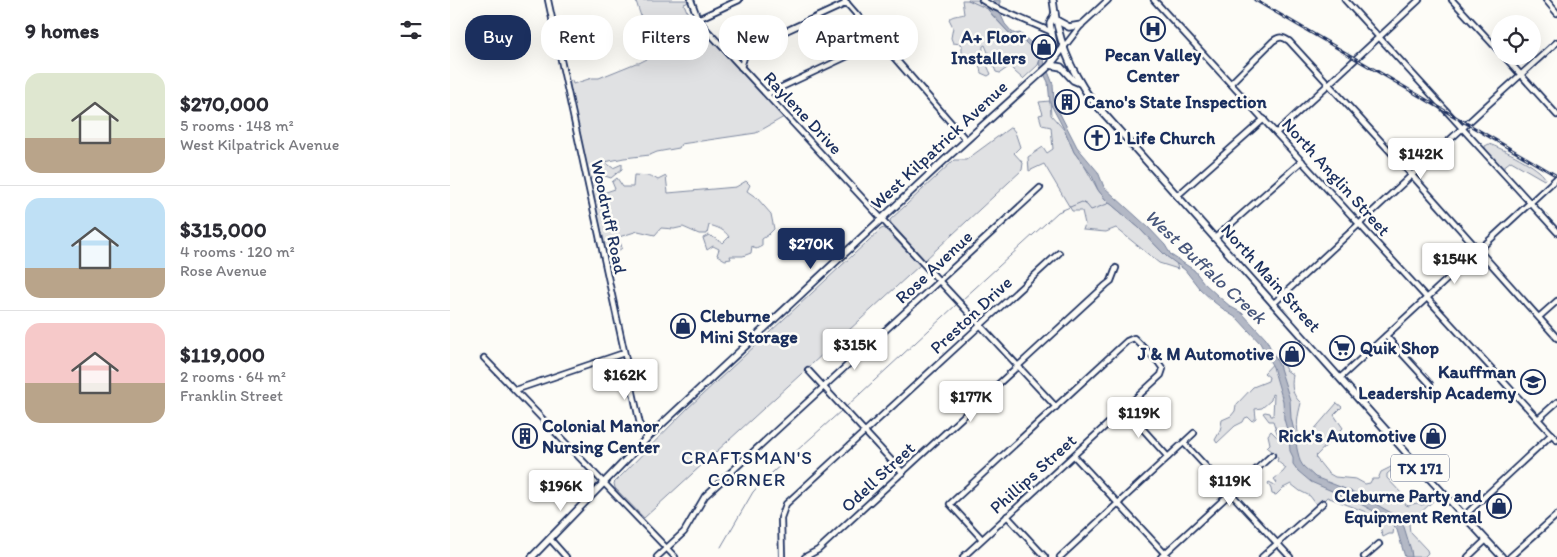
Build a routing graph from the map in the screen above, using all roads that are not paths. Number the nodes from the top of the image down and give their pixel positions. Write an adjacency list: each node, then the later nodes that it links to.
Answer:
1 (548, 0): 63 (street, Woodruff Road)
2 (691, 0): 16 (street, Raylene Drive)
3 (739, 0): 17 (street)
4 (853, 0): 13 (street)
5 (982, 0): 22 (street)
6 (1054, 0): 14 (main road, North Main Street / TX 171)
7 (1108, 0): 20 (street)
8 (1154, 0): 34 (street, North Anglin Street)
9 (1345, 0): 23 (street)
10 (1419, 0): 23 (street)
11 (1452, 0): 24 (street)
12 (1546, 0): 15 (street)
13 (846, 3): 18 (street); 31 (street)
14 (1055, 13): 19 (main road, North Main Street / TX 171); 22 (main road)
15 (1557, 13)
16 (697, 15)
17 (707, 15)
18 (857, 15)
19 (1056, 20): 20 (main road); 26 (main road, North Main Street / TX 171)
20 (1081, 26): 26 (street)
21 (709, 32): 31 (street, Raylene Drive)
22 (1052, 32): 29 (main road)
23 (1378, 37): 35 (street); 39 (street)
24 (1491, 42)
25 (1557, 42): 32 (street)
26 (1064, 47): 29 (main road, West Kilpatrick Avenue); 33 (main road, North Main Street / TX 171)
27 (839, 60): 36 (street)
28 (897, 60): 41 (street)
29 (1051, 64): 33 (main road); 41 (main road, West Kilpatrick Avenue)
30 (1512, 65): 32 (street)
31 (741, 66): 36 (street, Raylene Drive)
32 (1521, 75): 37 (street); 39 (street)
33 (1080, 82): 46 (main road, North Main Street / TX 171)
34 (1231, 83): 35 (street); 38 (street, North Anglin Street)
35 (1329, 84): 40 (street); 43 (street)
36 (767, 94): 48 (street, Raylene Drive)
37 (1557, 115)
38 (1264, 119): 40 (street, North Anglin Street); 46 (street)
39 (1463, 129): 43 (street); 47 (street)
40 (1276, 133): 42 (street, North Anglin Street)
41 (966, 140): 48 (main road, West Kilpatrick Avenue)
42 (1302, 161): 49 (street, North Anglin Street); 51 (street)
43 (1412, 175): 49 (street); 52 (street)
44 (1557, 178): 47 (street)
45 (1040, 188): 55 (street, Rose Avenue)
46 (1177, 196): 51 (main road, North Main Street / TX 171)
47 (1530, 202): 50 (street); 52 (street)
48 (882, 218): 55 (street, Raylene Drive); 78 (main road, West Kilpatrick Avenue)
49 (1360, 224): 56 (street, North Anglin Street); 58 (street)
50 (1557, 232)
51 (1214, 238): 58 (main road, North Main Street / TX 171)
52 (1479, 250): 56 (street); 59 (street)
53 (1059, 253): 60 (street, Preston Drive)
54 (1116, 268): 65 (street, Odell Street)
55 (939, 281): 60 (street, Raylene Drive); 69 (street, Rose Avenue)
56 (1427, 297): 61 (street); 74 (street, North Anglin Street)
57 (1557, 301): 59 (street)
58 (1274, 304): 67 (main road, North Main Street / TX 171)
59 (1538, 317): 62 (street)
60 (980, 325): 65 (street, Raylene Drive); 75 (street, Preston Drive)
61 (1386, 336): 67 (street); 68 (street)
62 (1557, 338)
63 (624, 353): 70 (street); 78 (street, Woodruff Road)
64 (484, 358): 70 (street)
65 (1018, 366): 72 (street, Raylene Drive); 84 (street, Odell Street)
66 (808, 370): 69 (street)
67 (1340, 378): 91 (main road, North Main Street / TX 171)
68 (1430, 384)
69 (824, 387): 75 (street); 97 (street, Rose Avenue)
70 (515, 390): 85 (street)
71 (1557, 402): 74 (street)
72 (1056, 407): 73 (street, Phillips Street); 93 (street)
73 (1124, 408): 82 (street, Phillips Street); 83 (street)
74 (1538, 419): 77 (street, North Anglin Street)
75 (865, 432): 84 (street); 103 (street, Preston Drive)
76 (1194, 433): 80 (street)
77 (1552, 434): 79 (street, North Anglin Street); 91 (street)
78 (648, 437): 85 (main road, West Kilpatrick Avenue)
79 (1557, 440)
80 (1184, 443): 83 (street); 86 (street)
81 (1272, 455): 86 (street)
82 (1074, 456): 87 (street); 90 (street, Phillips Street)
83 (1168, 457): 87 (street)
84 (903, 473): 104 (street, Odell Street)
85 (604, 482): 92 (main road, West Kilpatrick Avenue); 97 (street)
86 (1231, 493): 95 (street); 98 (street)
87 (1118, 503): 98 (street); 107 (street)
88 (1324, 503): 95 (street)
89 (1557, 515): 113 (street)
90 (1007, 516): 93 (street, Phillips Street); 106 (street)
91 (1464, 516): 94 (main road, North Main Street / TX 171)
92 (550, 539): 99 (main road, West Kilpatrick Avenue); 100 (street)
93 (982, 539): 105 (street, Phillips Street)
94 (1486, 540): 111 (street); 112 (main road, North Main Street / TX 171)
95 (1277, 543): 108 (street); 109 (street)
96 (1379, 544): 110 (street)
97 (667, 548): 101 (street, Rose Avenue); 102 (street)
98 (1165, 556)
99 (532, 557)
100 (566, 557)
101 (657, 557)
102 (675, 557)
103 (782, 557)
104 (805, 557)
105 (963, 557)
106 (1046, 557)
107 (1060, 557)
108 (1262, 557)
109 (1290, 557)
110 (1364, 557)
111 (1468, 557)
112 (1502, 557)
113 (1510, 557)

